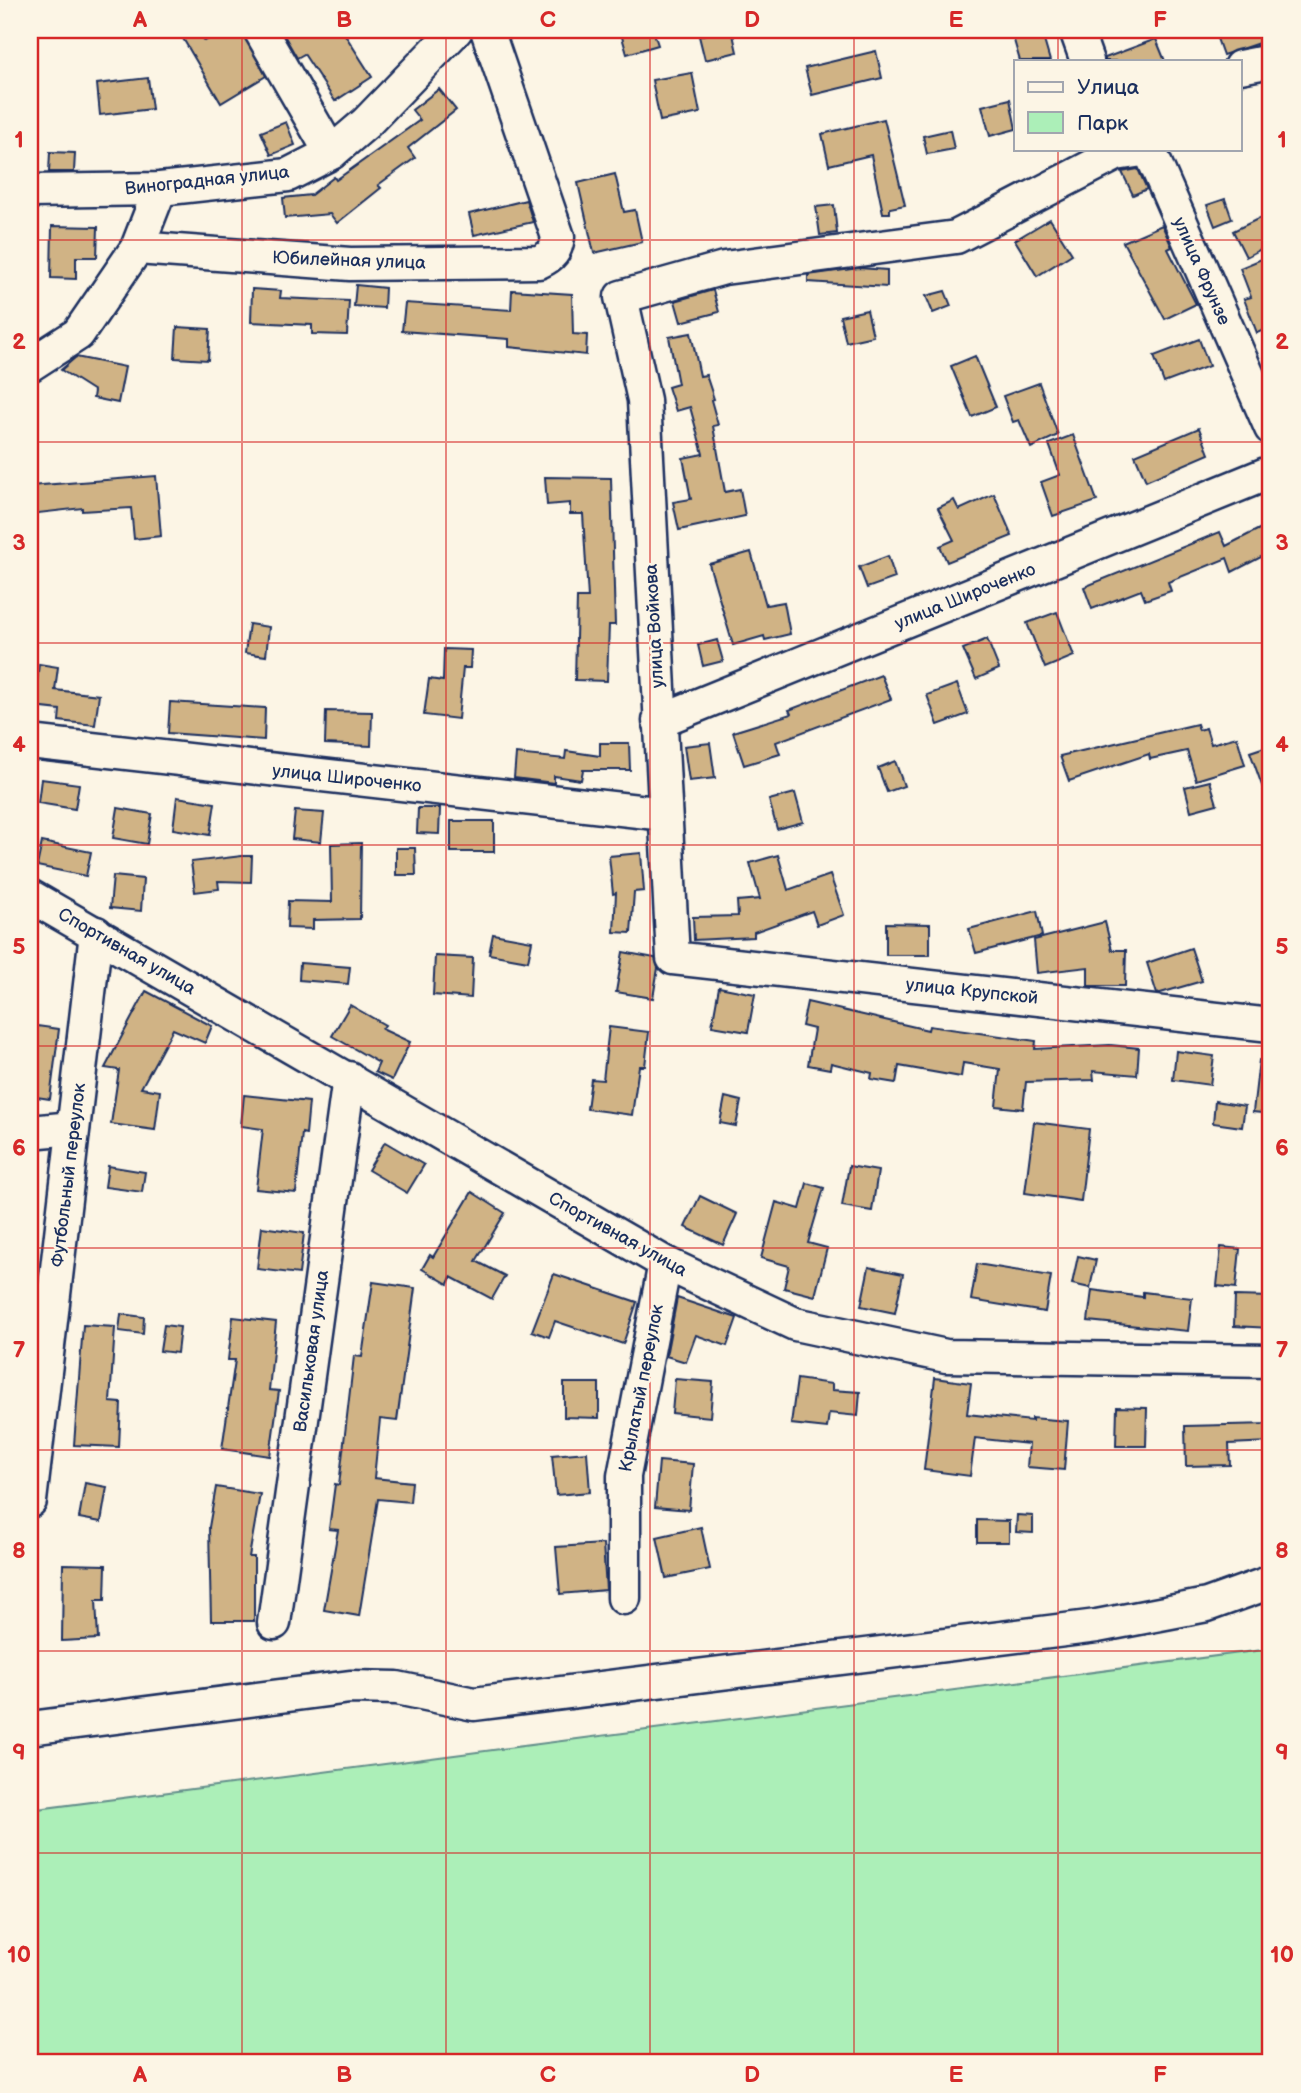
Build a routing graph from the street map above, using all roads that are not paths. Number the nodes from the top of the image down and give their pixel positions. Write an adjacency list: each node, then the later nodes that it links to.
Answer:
1 (260, 30): 11 (street)
2 (456, 30): 11 (street, Виноградная улица)
3 (487, 30): 14 (street, Юбилейная улица)
4 (1076, 30): 5 (street)
5 (1087, 60)
6 (1271, 61): 7 (street)
7 (1242, 67)
8 (1138, 150): 10 (street, улица Фрунзе)
9 (1149, 150): 16 (street, улица Фрунзе)
10 (1115, 152): 18 (street, улица Войкова)
11 (331, 153): 12 (street, Виноградная улица)
12 (159, 189): 13 (street, Виноградная улица); 14 (street)
13 (30, 191)
14 (137, 247): 15 (street)
15 (30, 365)
16 (1271, 428)
17 (1271, 472): 18 (street, улица Широченко)
18 (659, 721): 20 (street, улица Войкова)
19 (30, 742): 20 (street, улица Широченко)
20 (665, 814): 23 (street, улица Войкова)
21 (30, 896): 22 (street, Спортивная улица)
22 (96, 933): 25 (street, Спортивная улица); 26 (street, Футбольный переулок)
23 (673, 958): 24 (street, улица Крупской)
24 (1271, 1025)
25 (349, 1079): 28 (street, Спортивная улица); 34 (street, Васильковая улица)
26 (73, 1128): 27 (street); 30 (street, Футбольный переулок)
27 (30, 1132)
28 (665, 1263): 29 (street, Спортивная улица); 33 (street, Крылатый переулок)
29 (1271, 1361)
30 (36, 1398): 31 (street, Футбольный переулок)
31 (30, 1501)
32 (1271, 1582): 35 (street)
33 (624, 1598)
34 (274, 1623)
35 (30, 1728)

